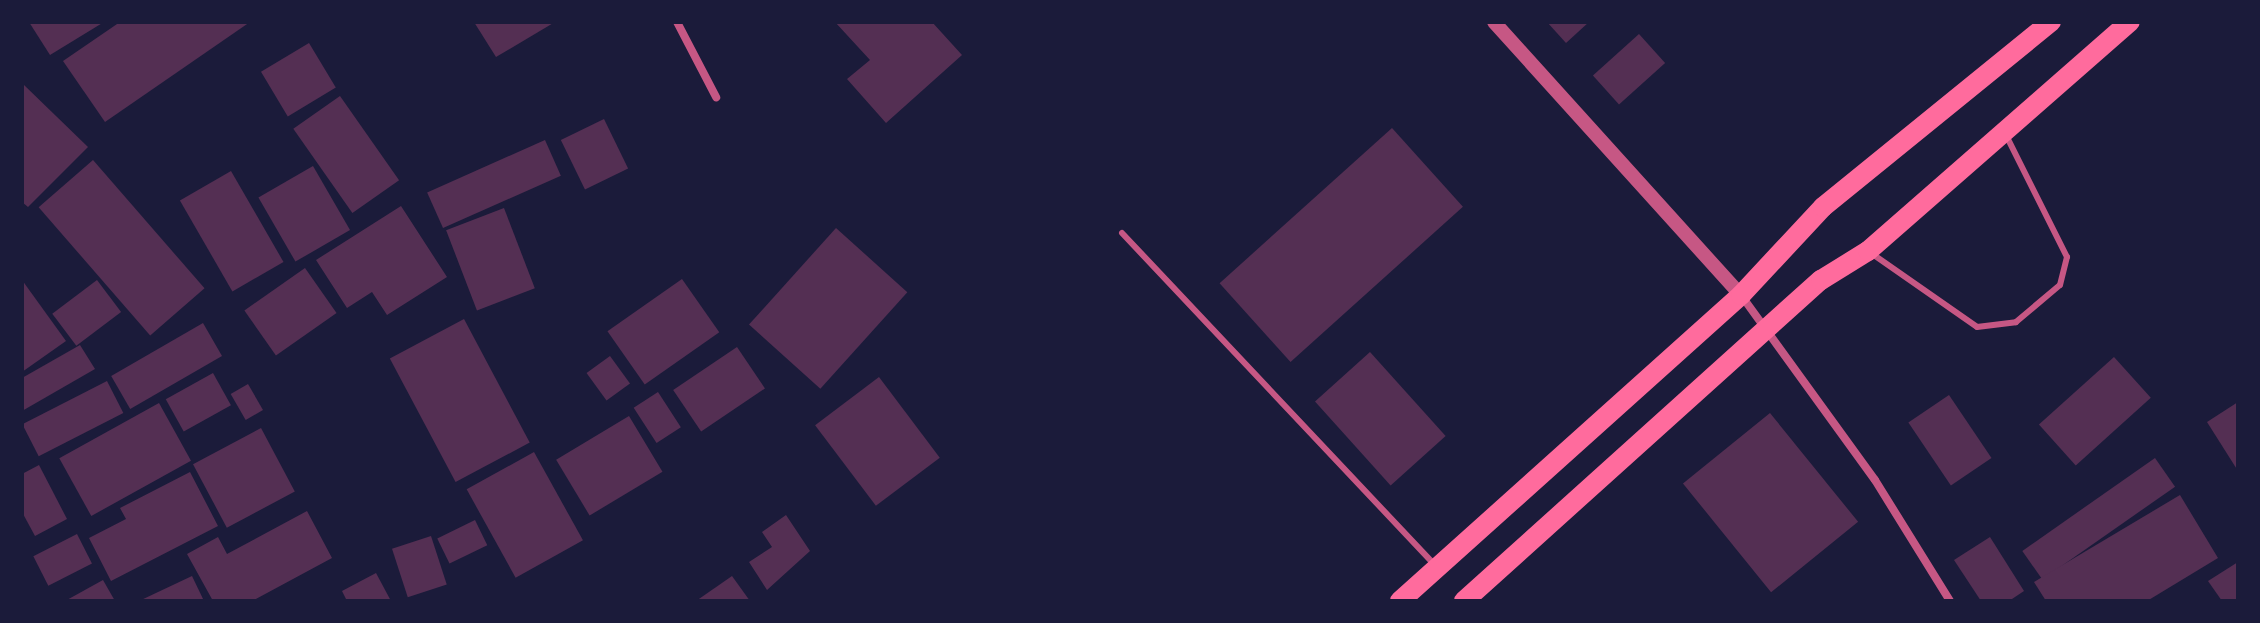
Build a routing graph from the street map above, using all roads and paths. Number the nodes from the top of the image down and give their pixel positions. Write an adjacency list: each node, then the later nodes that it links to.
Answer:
1 (677, 22): 5 (street)
2 (1494, 22): 9 (street)
3 (2051, 22): 9 (main road)
4 (2130, 22): 6 (main road)
5 (716, 97)
6 (2005, 132): 8 (main road); 8 (lane)
7 (1122, 233): 11 (lane)
8 (1868, 251): 10 (main road)
9 (1741, 295): 10 (street); 11 (main road)
10 (1769, 330): 13 (main road); 14 (street)
11 (1436, 566): 12 (main road)
12 (1400, 601)
13 (1464, 601)
14 (1950, 601)

